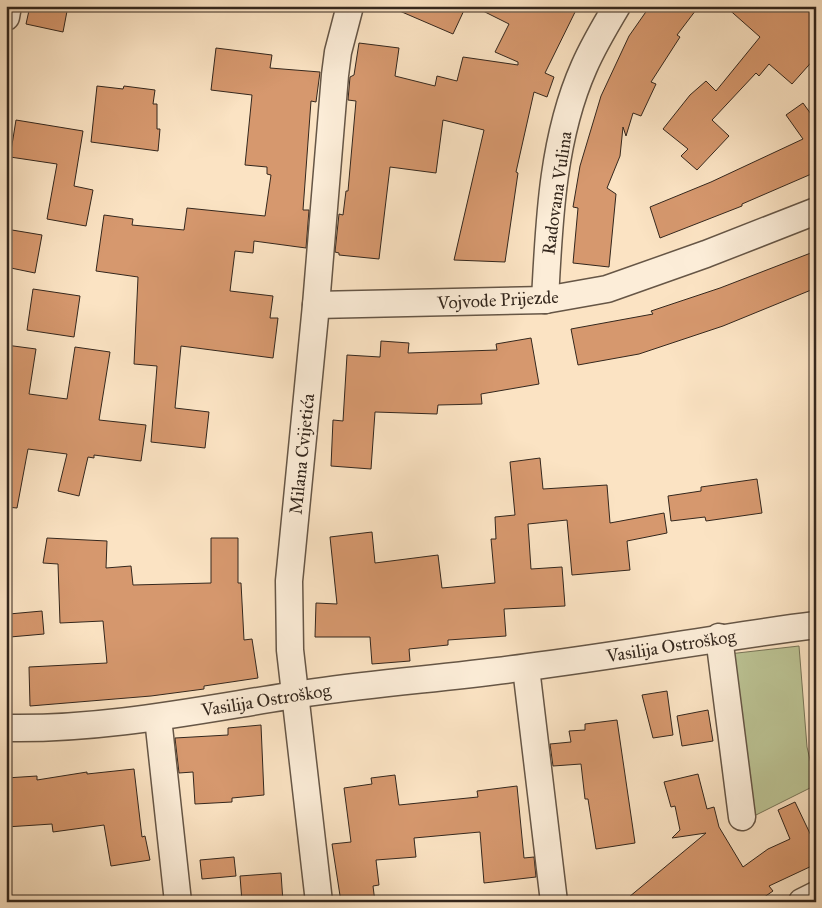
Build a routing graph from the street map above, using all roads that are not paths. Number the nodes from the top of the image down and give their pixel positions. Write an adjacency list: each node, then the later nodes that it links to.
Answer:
1 (8, 6): 4 (street)
2 (350, 6): 7 (street, Milana Cvijetića)
3 (617, 6): 6 (street, Radovana Vulina)
4 (6, 17)
5 (816, 211): 6 (street, Vojvode Prijezde)
6 (545, 300): 7 (street, Vojvode Prijezde)
7 (316, 305): 11 (street, Milana Cvijetića)
8 (816, 625): 9 (street, Vasilija Ostroškog)
9 (719, 637): 10 (street, Vasilija Ostroškog); 14 (street)
10 (526, 668): 11 (street, Vasilija Ostroškog); 18 (street)
11 (296, 695): 12 (street, Vasilija Ostroškog); 17 (street, Milana Cvijetića)
12 (158, 718): 13 (street, Vasilija Ostroškog); 16 (street)
13 (6, 728)
14 (742, 818)
15 (816, 895): 19 (street)
16 (178, 902)
17 (319, 902)
18 (554, 902)
19 (802, 902)

